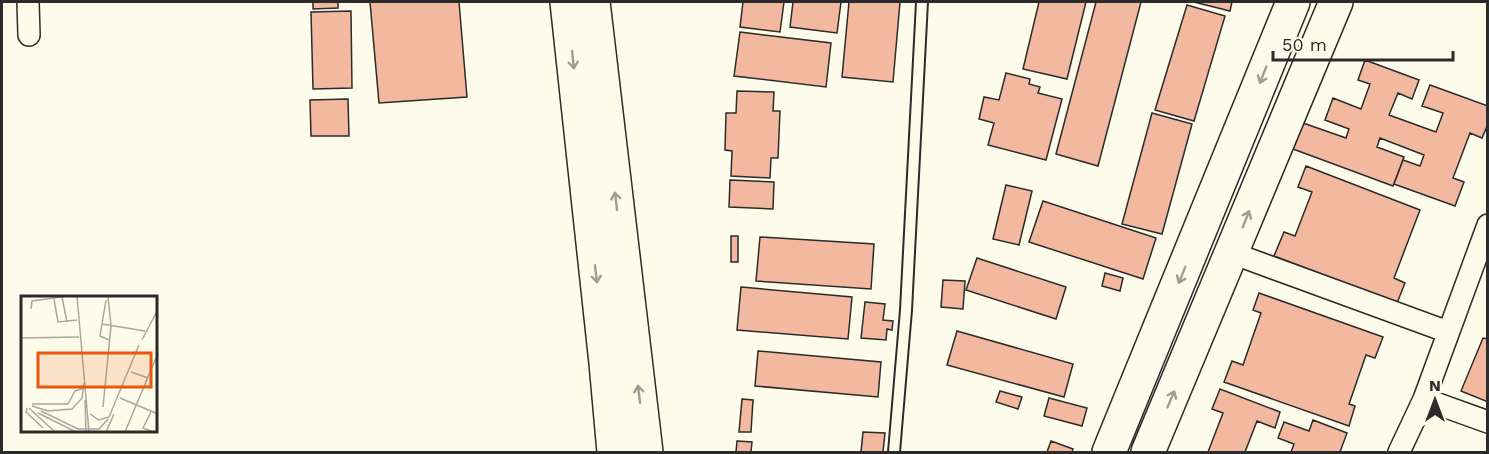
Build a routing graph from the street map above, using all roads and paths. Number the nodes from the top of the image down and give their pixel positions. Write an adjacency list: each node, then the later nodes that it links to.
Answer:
1 (28, 2): 7 (street)
2 (567, 2): 12 (main road, one-way to 12)
3 (592, 2): 16 (main road, one-way to 3)
4 (922, 2): 17 (lane)
5 (1293, 2): 18 (main road, one-way to 18)
6 (1336, 2): 9 (main road, one-way to 6)
7 (29, 35)
8 (1485, 236): 10 (street)
9 (1232, 253): 10 (street); 19 (main road, one-way to 9)
10 (1448, 332): 11 (street)
11 (1424, 399): 13 (street); 20 (street)
12 (610, 400): 14 (main road); 15 (main road)
13 (1488, 422)
14 (607, 453)
15 (614, 453)
16 (646, 453)
17 (894, 453)
18 (1109, 453)
19 (1148, 453)
20 (1399, 453)

